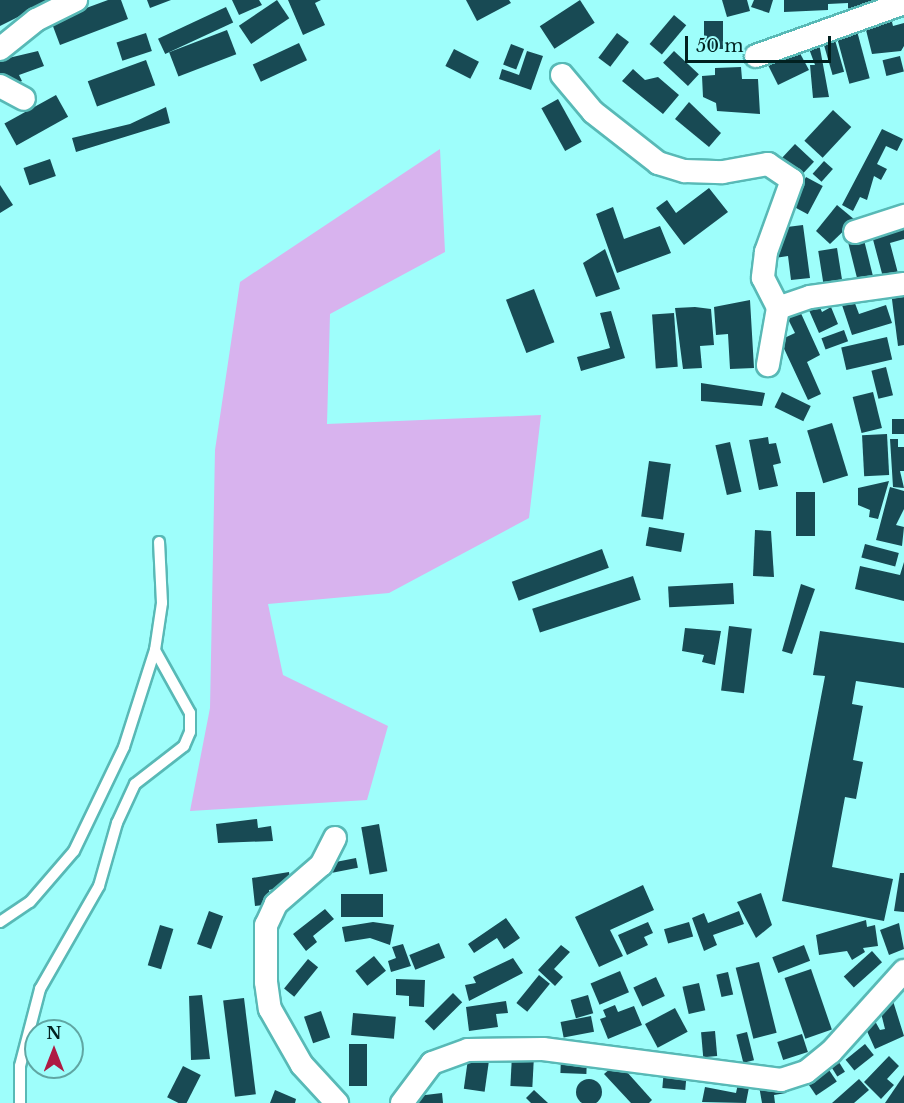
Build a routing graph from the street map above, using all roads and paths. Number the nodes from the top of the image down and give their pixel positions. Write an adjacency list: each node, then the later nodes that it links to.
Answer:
1 (76, 0): 3 (street)
2 (904, 3): 4 (street)
3 (0, 49)
4 (756, 56)
5 (562, 75): 11 (street)
6 (0, 86): 7 (street)
7 (24, 99)
8 (904, 216): 9 (street)
9 (855, 232)
10 (904, 284): 11 (street)
11 (778, 308): 12 (street)
12 (768, 366)
13 (159, 542): 14 (lane)
14 (155, 651): 16 (lane); 18 (lane)
15 (335, 838): 19 (street)
16 (0, 922)
17 (904, 971): 20 (street)
18 (20, 1103)
19 (337, 1103)
20 (402, 1103)

